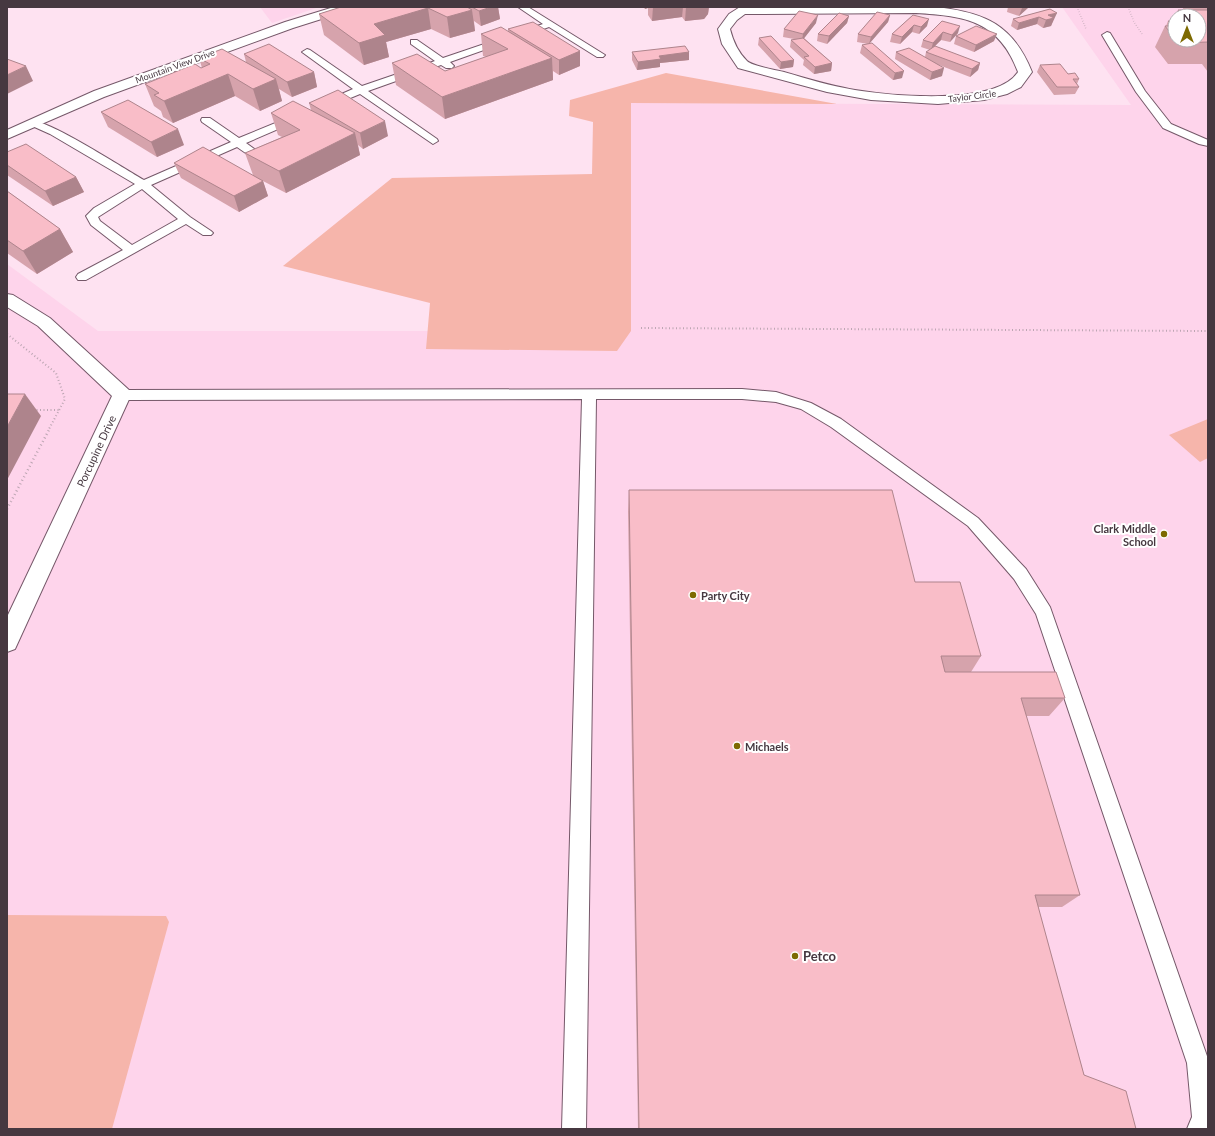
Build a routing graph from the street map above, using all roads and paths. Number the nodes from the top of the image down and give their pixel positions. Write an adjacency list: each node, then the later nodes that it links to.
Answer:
1 (346, 7): 17 (street, Mountain View Drive)
2 (522, 7): 5 (lane)
3 (1128, 7): 6 (path)
4 (741, 8): 4 (street, Taylor Circle)
5 (550, 24): 10 (lane); 11 (lane)
6 (1142, 34)
7 (1108, 35): 21 (lane)
8 (414, 42): 11 (lane)
9 (307, 52): 13 (lane)
10 (600, 55)
11 (443, 61): 12 (lane); 13 (lane)
12 (460, 73)
13 (360, 90): 14 (lane); 19 (lane)
14 (316, 108)
15 (302, 115): 20 (lane)
16 (206, 120): 20 (lane)
17 (34, 123): 18 (street, Mountain View Drive); 23 (lane)
18 (7, 135)
19 (433, 141)
20 (237, 142): 22 (lane); 23 (lane)
21 (1208, 143)
22 (269, 165)
23 (143, 184): 24 (lane); 26 (lane)
24 (186, 219): 25 (lane); 26 (lane)
25 (207, 233)
26 (131, 250): 27 (lane)
27 (82, 277)
28 (7, 299): 32 (street)
29 (641, 328): 30 (path)
30 (1208, 331)
31 (7, 334): 35 (path)
32 (122, 395): 33 (lane); 37 (street, Porcupine Drive)
33 (589, 395): 38 (lane); 39 (lane)
34 (29, 410): 35 (path)
35 (59, 410): 36 (path)
36 (7, 509)
37 (7, 642)
38 (574, 1129)
39 (1199, 1129)

